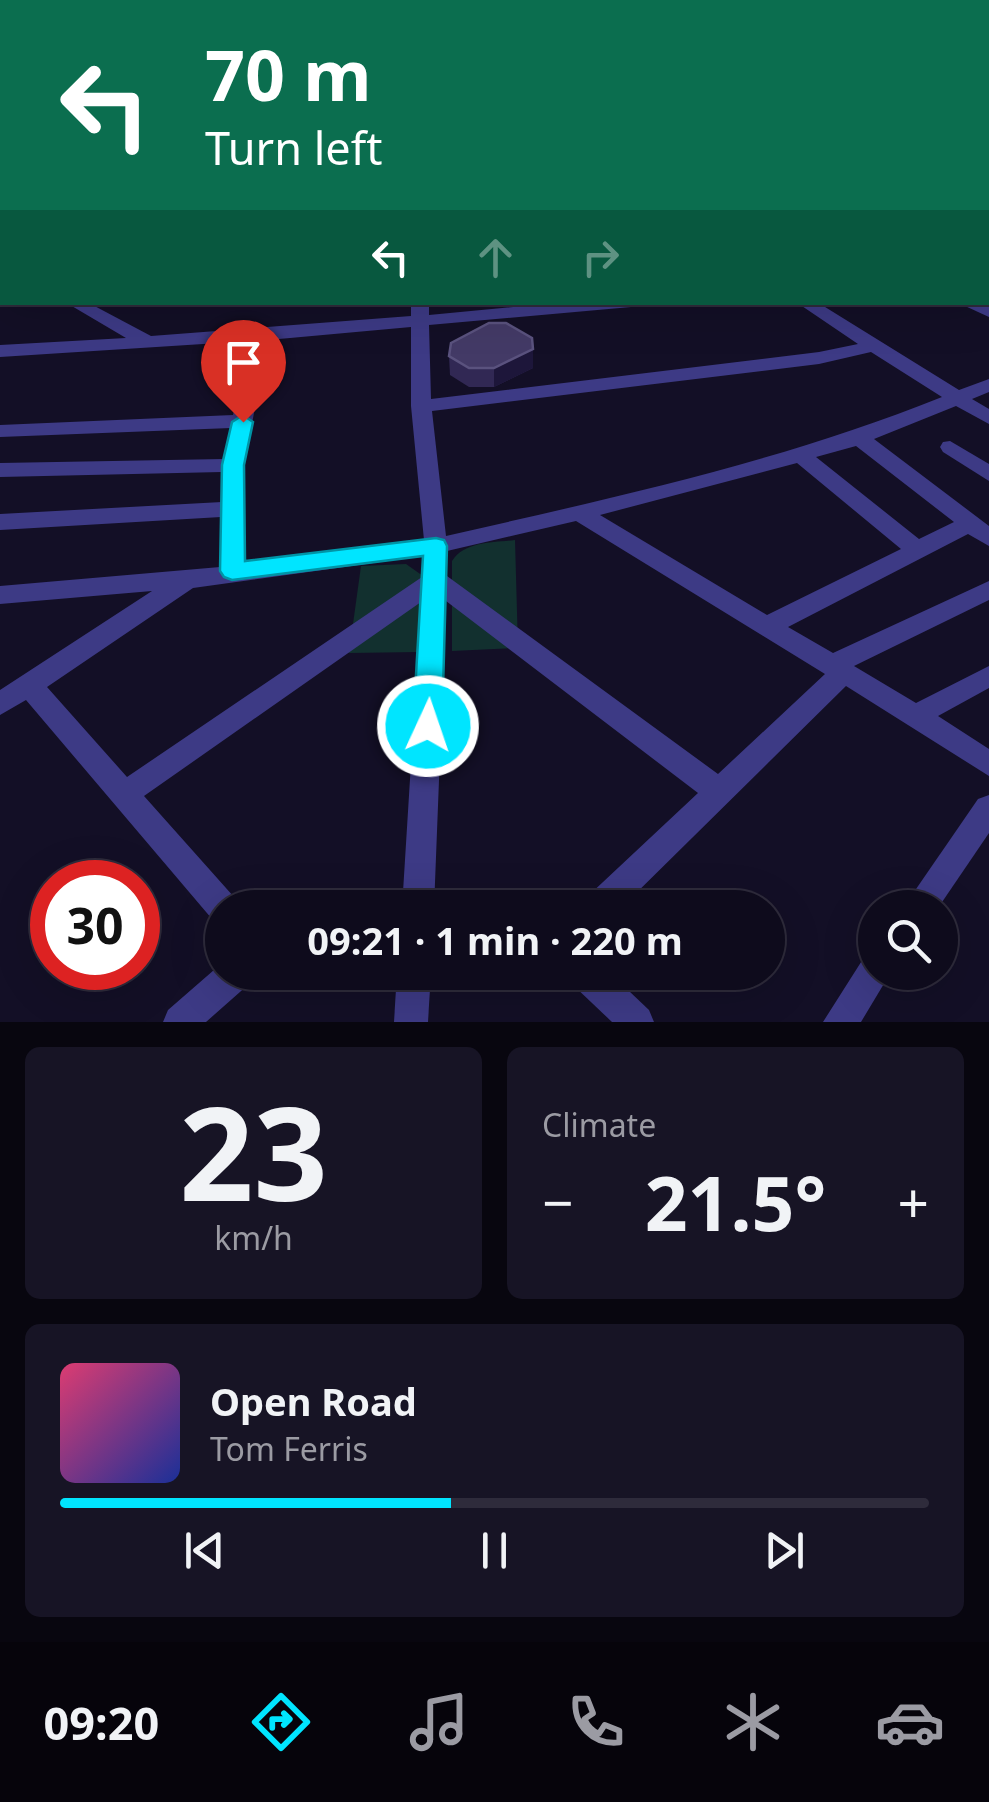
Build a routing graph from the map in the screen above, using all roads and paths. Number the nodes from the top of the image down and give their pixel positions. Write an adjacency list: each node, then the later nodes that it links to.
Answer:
1 (78, 305): 7 (street)
2 (571, 305): 4 (street)
3 (809, 305): 8 (street)
4 (531, 307): 5 (street)
5 (420, 311): 6 (street); 12 (street)
6 (260, 335): 7 (street); 14 (street)
7 (146, 342): 9 (street)
8 (874, 346): 11 (street); 12 (street)
9 (0, 351)
10 (989, 386): 11 (street)
11 (959, 399): 13 (street); 16 (street)
12 (422, 406): 26 (street)
13 (989, 418)
14 (243, 422): 15 (street); 19 (street)
15 (0, 431)
16 (859, 438): 18 (street); 25 (street)
17 (950, 448): 21 (street)
18 (799, 454): 23 (street); 27 (street)
19 (233, 465): 20 (street); 22 (street)
20 (0, 470)
21 (989, 474)
22 (231, 510): 24 (street); 28 (street)
23 (578, 512): 26 (street); 33 (street)
24 (0, 522)
25 (979, 531): 27 (street)
26 (436, 546): 28 (street); 30 (street)
27 (915, 548): 33 (street)
28 (232, 571): 29 (street)
29 (187, 580): 32 (street); 36 (street)
30 (435, 580): 40 (street); 41 (street); 44 (street)
31 (989, 590): 34 (street)
32 (4, 596)
33 (766, 626): 34 (street)
34 (838, 669): 38 (street); 40 (street)
35 (989, 676): 38 (street)
36 (30, 686): 37 (street); 41 (street)
37 (0, 704)
38 (917, 716): 39 (street)
39 (989, 764)
40 (718, 792): 45 (street)
41 (126, 794): 43 (street)
42 (989, 808): 46 (street)
43 (207, 890)
44 (419, 890)
45 (617, 890)
46 (932, 890)
47 (216, 990): 51 (street)
48 (413, 990): 52 (street)
49 (603, 990): 53 (street)
50 (862, 990): 54 (street)
51 (180, 1022)
52 (411, 1022)
53 (637, 1022)
54 (840, 1022)

